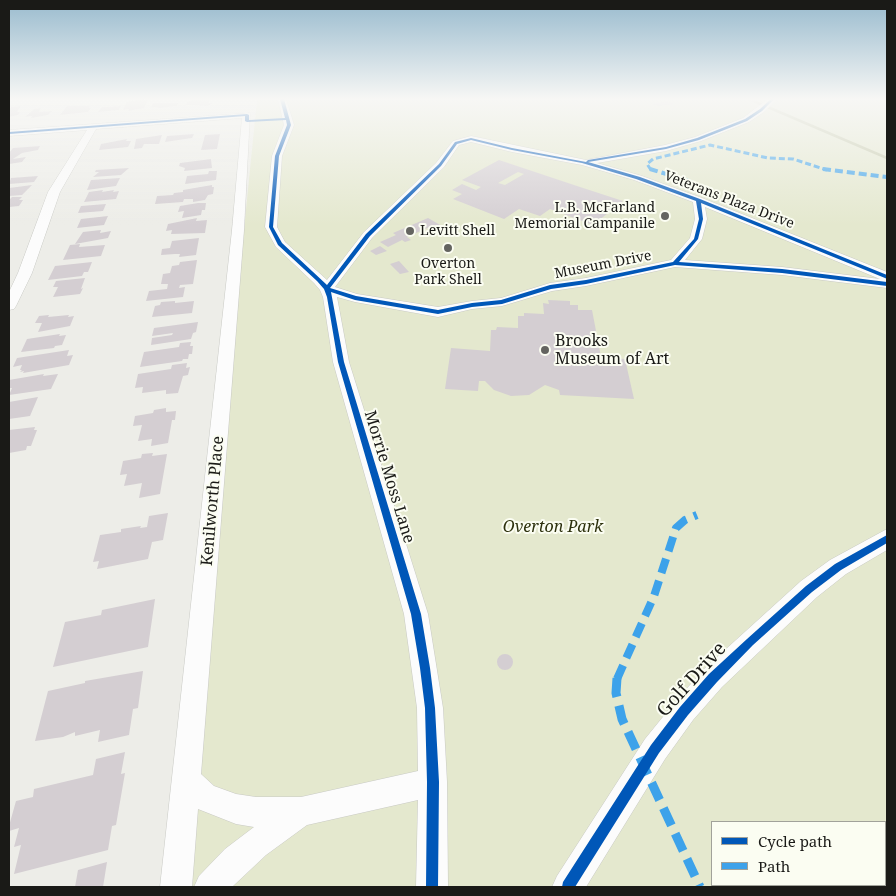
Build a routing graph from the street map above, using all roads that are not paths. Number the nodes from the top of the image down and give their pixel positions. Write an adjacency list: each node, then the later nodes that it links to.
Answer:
1 (85, 141): 13 (street)
2 (245, 141): 15 (street, Kenilworth Place)
3 (283, 141): 12 (street)
4 (459, 141): 12 (street, Veterans Plaza Drive)
5 (484, 141): 7 (street, Veterans Plaza Drive)
6 (692, 141): 7 (street)
7 (583, 162): 8 (street, Veterans Plaza Drive)
8 (698, 200): 9 (street); 10 (street, Veterans Plaza Drive)
9 (675, 264): 11 (street, Museum Drive); 12 (street, Museum Drive)
10 (887, 277)
11 (887, 284)
12 (327, 289): 16 (street, Morrie Moss Lane)
13 (9, 306)
14 (887, 539): 21 (street, Golf Drive)
15 (187, 781): 17 (street); 18 (street, Kenilworth Place)
16 (433, 782): 17 (street); 20 (street, Morrie Moss Lane)
17 (301, 812): 19 (street)
18 (176, 887)
19 (210, 887)
20 (432, 887)
21 (568, 887)

